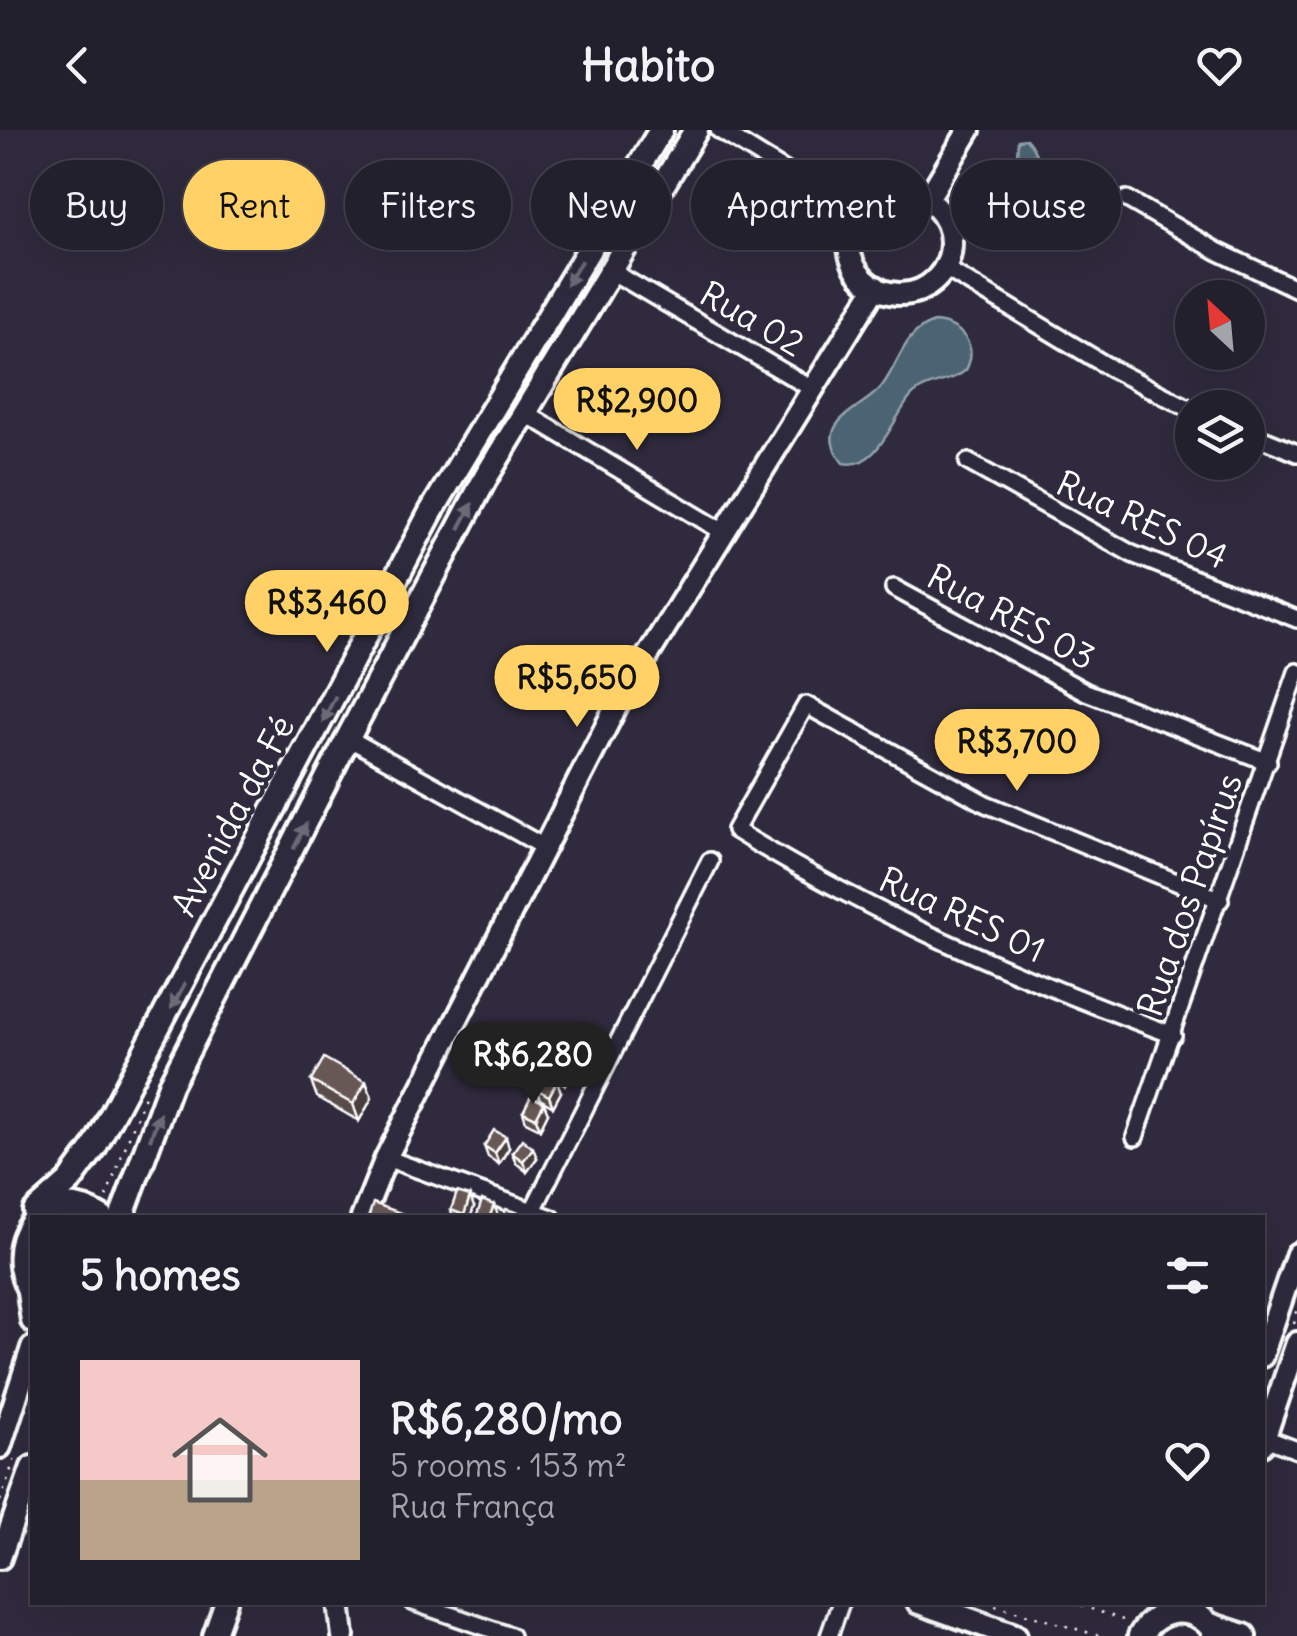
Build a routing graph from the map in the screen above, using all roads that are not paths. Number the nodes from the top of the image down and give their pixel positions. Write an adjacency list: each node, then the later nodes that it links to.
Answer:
1 (661, 130): 33 (main road, Avenida da Fé, one-way to 33)
2 (696, 130): 11 (main road, Avenida da Fé)
3 (719, 130): 5 (street)
4 (969, 130): 6 (street)
5 (768, 160)
6 (931, 193)
7 (1127, 198): 13 (street)
8 (931, 205): 10 (street)
9 (851, 250): 12 (street)
10 (944, 268): 12 (street); 15 (street)
11 (611, 271): 14 (street, Rua 02); 16 (main road, Avenida da Fé)
12 (876, 288): 14 (street)
13 (1297, 290)
14 (812, 388): 20 (street)
15 (1175, 401)
16 (525, 413): 20 (street); 24 (main road, Avenida da Fé, one-way to 16)
17 (1265, 440): 18 (street)
18 (1297, 454)
19 (968, 462): 22 (street, Rua RES 04)
20 (725, 533): 26 (street)
21 (894, 588): 25 (street, Rua RES 03)
22 (1297, 619)
23 (1297, 672): 25 (street, Rua dos Papírus)
24 (348, 738): 26 (street); 36 (main road, Avenida da Fé, one-way to 24)
25 (1268, 762): 28 (street, Rua dos Papírus)
26 (546, 848): 31 (street)
27 (710, 861): 32 (street)
28 (1220, 900): 29 (street, Rua dos Papírus); 29 (street, Rua RES 01)
29 (1173, 1035): 30 (street, Rua dos Papírus)
30 (1135, 1137)
31 (386, 1158): 32 (street); 37 (street)
32 (533, 1210): 38 (street)
33 (35, 1212): 34 (main road); 35 (main road)
34 (33, 1215)
35 (96, 1215)
36 (123, 1215)
37 (363, 1215)
38 (545, 1215)
39 (30, 1219): 41 (main road)
40 (1297, 1254): 43 (street)
41 (30, 1293)
42 (1297, 1343): 45 (street)
43 (1265, 1347)
44 (30, 1354): 47 (street)
45 (1265, 1439)
46 (1265, 1442): 48 (street)
47 (0, 1447)
48 (1297, 1450)
49 (30, 1473): 50 (street)
50 (0, 1558)
51 (225, 1605): 60 (street)
52 (339, 1605): 61 (street)
53 (422, 1605): 62 (street)
54 (840, 1605): 63 (street)
55 (928, 1605): 57 (main road)
56 (1176, 1608): 58 (main road); 59 (main road)
57 (979, 1621): 64 (main road)
58 (1211, 1621): 65 (main road)
59 (1142, 1632)
60 (214, 1636)
61 (343, 1636)
62 (511, 1636)
63 (829, 1636)
64 (1015, 1636)
65 (1244, 1636)

